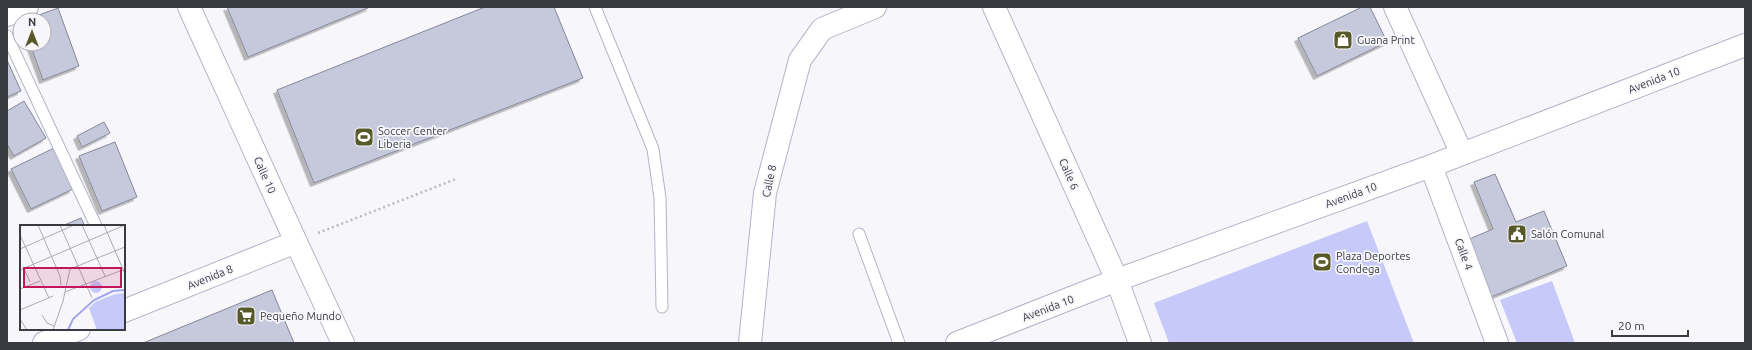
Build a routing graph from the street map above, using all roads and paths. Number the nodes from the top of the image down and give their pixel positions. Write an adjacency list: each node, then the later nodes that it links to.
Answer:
1 (27, 7): 7 (street)
2 (190, 7): 15 (street, Calle 10)
3 (595, 7): 17 (lane)
4 (875, 7): 22 (street, Calle 8)
5 (994, 7): 16 (street, Calle 6)
6 (1395, 7): 10 (street)
7 (7, 16)
8 (7, 36): 13 (lane)
9 (1745, 45): 10 (street, Avenida 10)
10 (1462, 154): 11 (street, Avenida 10)
11 (1431, 166): 16 (street, Avenida 10); 26 (street, Calle 4)
12 (456, 179): 15 (path)
13 (96, 225)
14 (859, 234): 23 (lane)
15 (296, 242): 18 (street, Avenida 8); 21 (street, Calle 10)
16 (1116, 280): 24 (street, Avenida 10); 25 (street, Calle 6)
17 (662, 307)
18 (125, 311)
19 (76, 330): 20 (street)
20 (44, 343)
21 (343, 343)
22 (750, 343)
23 (899, 343)
24 (957, 343)
25 (1140, 343)
26 (1497, 343)

